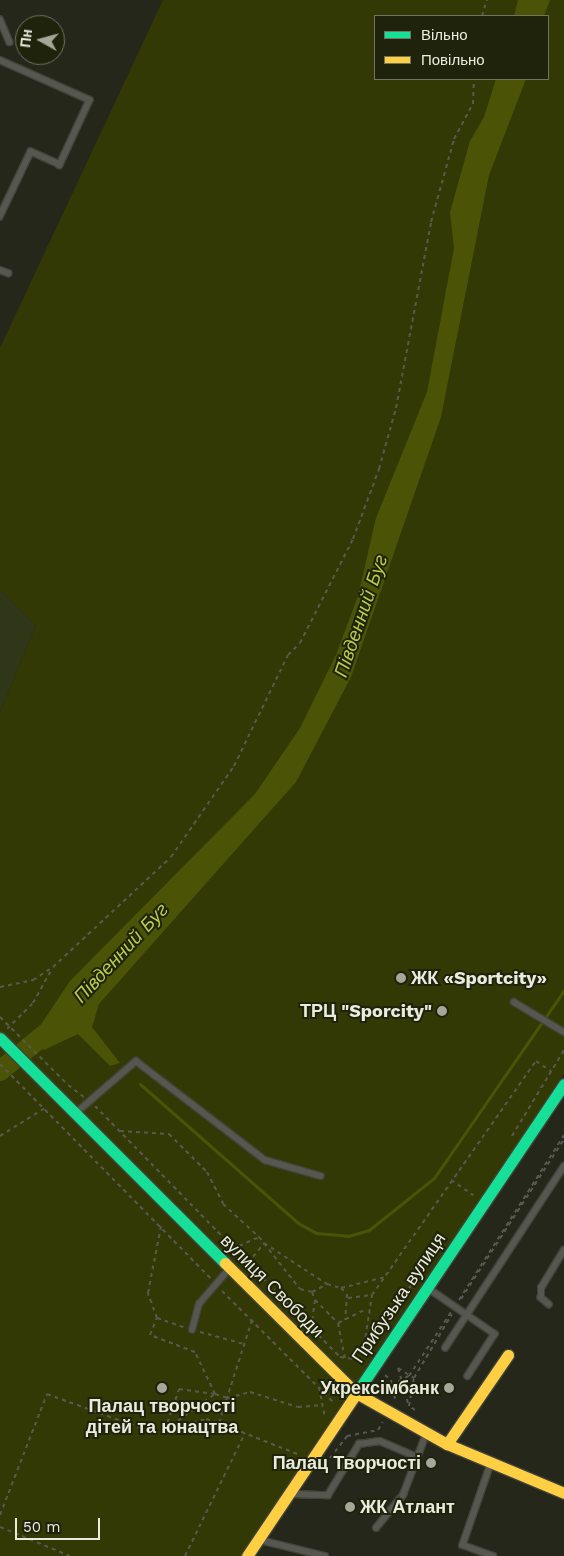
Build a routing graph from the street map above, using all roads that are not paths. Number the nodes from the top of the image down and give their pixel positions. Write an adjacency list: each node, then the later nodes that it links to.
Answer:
1 (0, 19): 2 (lane)
2 (10, 42)
3 (0, 60): 4 (lane)
4 (0, 217)
5 (0, 270): 6 (lane)
6 (8, 273)
7 (514, 1002): 8 (lane)
8 (564, 1032)
9 (0, 1037): 12 (main road, вулиця Свободи)
10 (564, 1084): 11 (main road, Прибузька вулиця)
11 (560, 1098): 17 (main road, Прибузька вулиця)
12 (76, 1114): 14 (lane); 16 (main road, вулиця Свободи)
13 (564, 1166): 19 (lane)
14 (321, 1176)
15 (564, 1250): 18 (lane)
16 (230, 1268): 20 (lane); 24 (main road, вулиця Свободи)
17 (427, 1287): 19 (lane); 24 (main road, Прибузька вулиця)
18 (549, 1304)
19 (468, 1316): 21 (lane); 23 (lane)
20 (192, 1330)
21 (445, 1348)
22 (508, 1355): 26 (main road)
23 (468, 1376)
24 (356, 1393): 25 (main road, вулиця Свободи); 29 (main road, Прибузька вулиця)
25 (426, 1434): 26 (main road, вулиця Свободи); 27 (lane)
26 (447, 1444): 28 (main road, вулиця Свободи)
27 (417, 1457): 29 (lane); 31 (lane)
28 (491, 1463): 30 (main road, вулиця Свободи); 35 (lane)
29 (288, 1494): 32 (main road, Прибузька вулиця)
30 (564, 1494)
31 (376, 1528)
32 (258, 1540): 33 (main road, Прибузька вулиця); 34 (lane)
33 (247, 1556)
34 (325, 1556)
35 (494, 1556)

